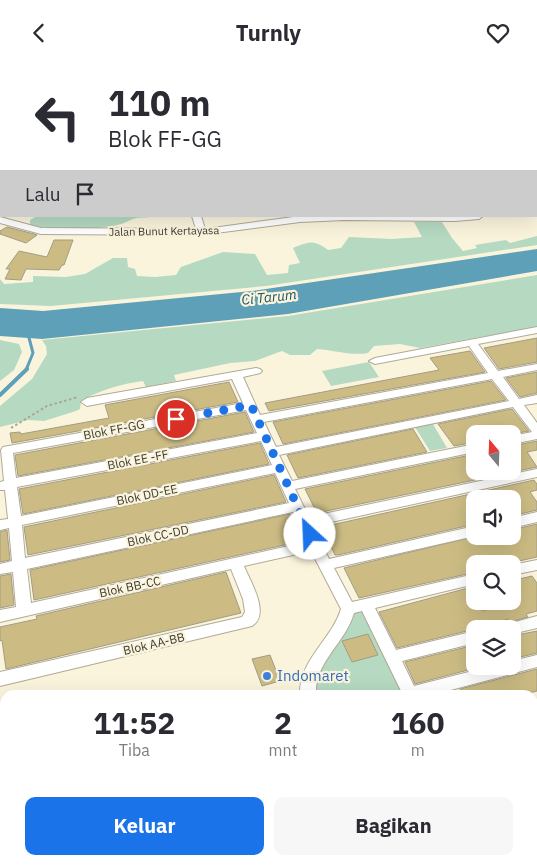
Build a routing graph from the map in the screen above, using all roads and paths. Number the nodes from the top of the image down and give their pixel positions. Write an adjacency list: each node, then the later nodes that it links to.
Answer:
1 (196, 217): 6 (street)
2 (344, 217): 6 (street, Jalan Bunut Kertayasa)
3 (344, 217): 4 (street, Jalan Bunut Kertayasa)
4 (471, 217)
5 (1, 218): 6 (street, Jalan Bunut Kertayasa)
6 (201, 232)
7 (537, 330): 8 (street)
8 (471, 342): 9 (street); 12 (street)
9 (375, 361)
10 (537, 367): 12 (street)
11 (256, 371): 13 (street)
12 (493, 374): 16 (street); 18 (street)
13 (236, 375): 15 (street); 17 (street)
14 (537, 399): 16 (street)
15 (93, 401): 19 (path)
16 (516, 403): 20 (street); 25 (street)
17 (251, 405): 18 (street); 28 (street, Blok FF-GG)
18 (258, 419): 22 (street)
19 (11, 428)
20 (537, 431)
21 (537, 435): 23 (street)
22 (265, 436): 25 (street); 28 (street, Blok EE -FF)
23 (521, 438)
24 (466, 450): 29 (street)
25 (273, 452): 26 (street)
26 (280, 468): 29 (street); 33 (street, Blok DD-EE)
27 (537, 473): 34 (street)
28 (5, 485): 33 (street)
29 (288, 486): 30 (street)
30 (297, 506): 34 (street); 39 (street, Blok CC-DD)
31 (537, 517): 32 (street)
32 (521, 521)
33 (14, 522): 35 (street, Blok DD-EE); 39 (street)
34 (305, 523): 37 (street)
35 (0, 525)
36 (466, 533): 40 (street)
37 (315, 545): 38 (street, Blok BB-CC); 40 (street)
38 (236, 564): 47 (street, Blok BB-CC); 54 (street, Blok AA-BB)
39 (19, 565): 43 (street, Blok CC-DD); 47 (street)
40 (325, 565): 46 (street)
41 (537, 565): 42 (street)
42 (521, 568)
43 (0, 569)
44 (466, 581): 45 (street)
45 (366, 605): 46 (street); 52 (street)
46 (348, 609): 55 (street)
47 (24, 610): 48 (street, Blok BB-CC)
48 (0, 616)
49 (537, 622): 50 (street)
50 (521, 626)
51 (466, 639): 52 (street)
52 (391, 657): 56 (street)
53 (537, 661): 57 (street)
54 (0, 679)
55 (307, 690)
56 (408, 690)
57 (429, 690)

